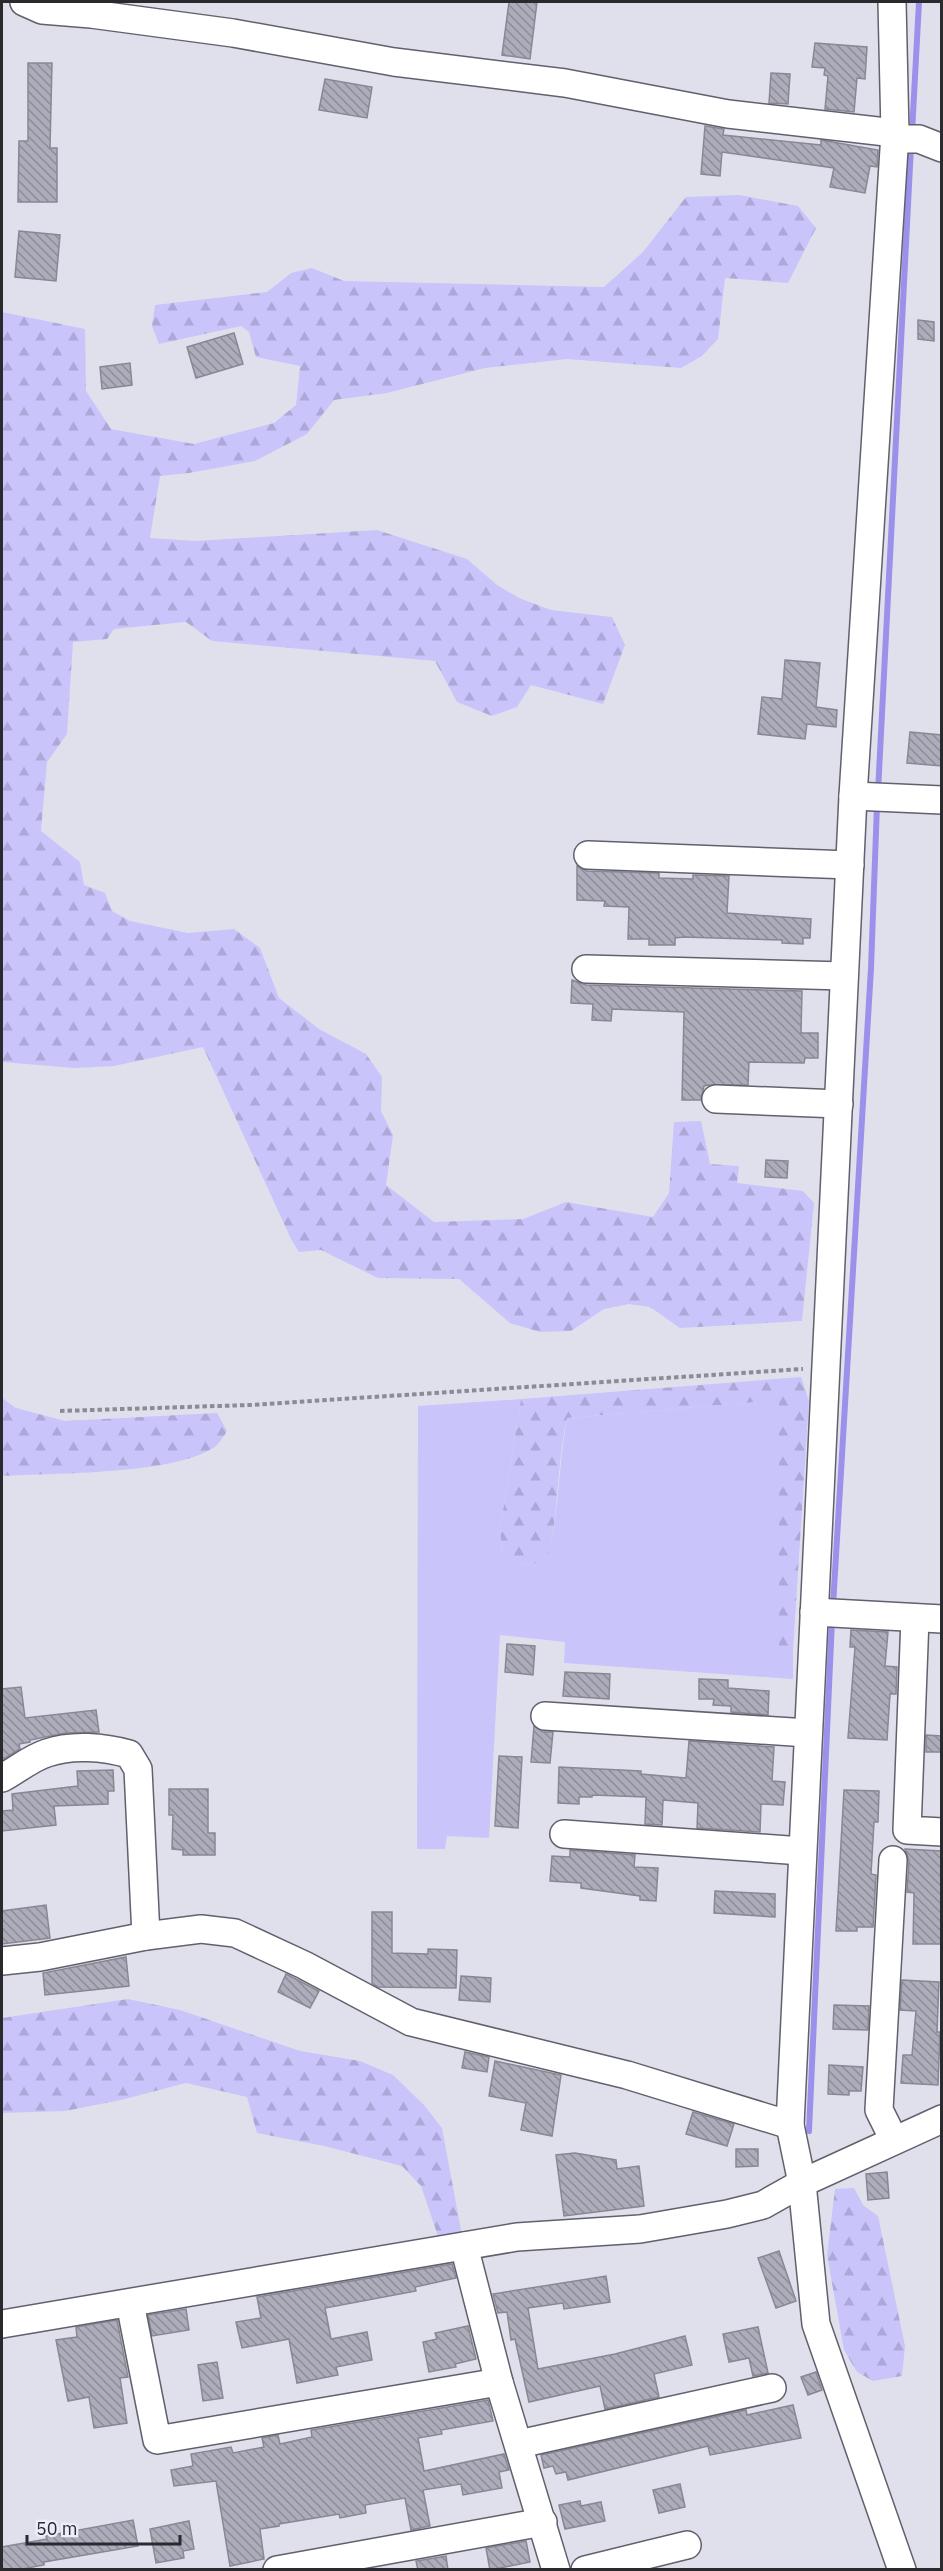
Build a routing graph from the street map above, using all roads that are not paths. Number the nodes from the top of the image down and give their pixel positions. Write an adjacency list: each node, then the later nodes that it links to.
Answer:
1 (24, 2): 3 (street)
2 (892, 2): 3 (street)
3 (911, 140): 4 (street)
4 (869, 796): 5 (street); 7 (street)
5 (942, 800)
6 (588, 855): 7 (street)
7 (850, 865): 9 (street)
8 (586, 969): 9 (street)
9 (844, 976): 11 (street)
10 (716, 1099): 11 (street)
11 (839, 1104): 12 (street)
12 (828, 1613): 13 (street); 15 (street)
13 (928, 1619): 17 (street)
14 (545, 1716): 15 (street)
15 (808, 1733): 19 (street)
16 (2, 1778): 21 (street)
17 (942, 1832)
18 (564, 1834): 19 (street)
19 (802, 1851): 24 (street)
20 (893, 1860): 25 (street)
21 (146, 1935): 22 (street); 24 (street)
22 (2, 1961)
23 (942, 2120): 25 (street)
24 (790, 2125): 26 (street)
25 (894, 2140): 26 (street)
26 (802, 2183): 27 (street); 39 (street)
27 (464, 2246): 28 (street); 30 (street)
28 (130, 2303): 29 (street); 30 (street)
29 (2, 2324)
30 (499, 2382): 32 (street)
31 (772, 2388): 32 (street)
32 (519, 2444): 33 (street)
33 (543, 2522): 35 (street); 37 (street)
34 (687, 2545): 38 (street)
35 (304, 2567): 36 (street)
36 (277, 2570)
37 (556, 2570)
38 (585, 2570)
39 (902, 2570)

